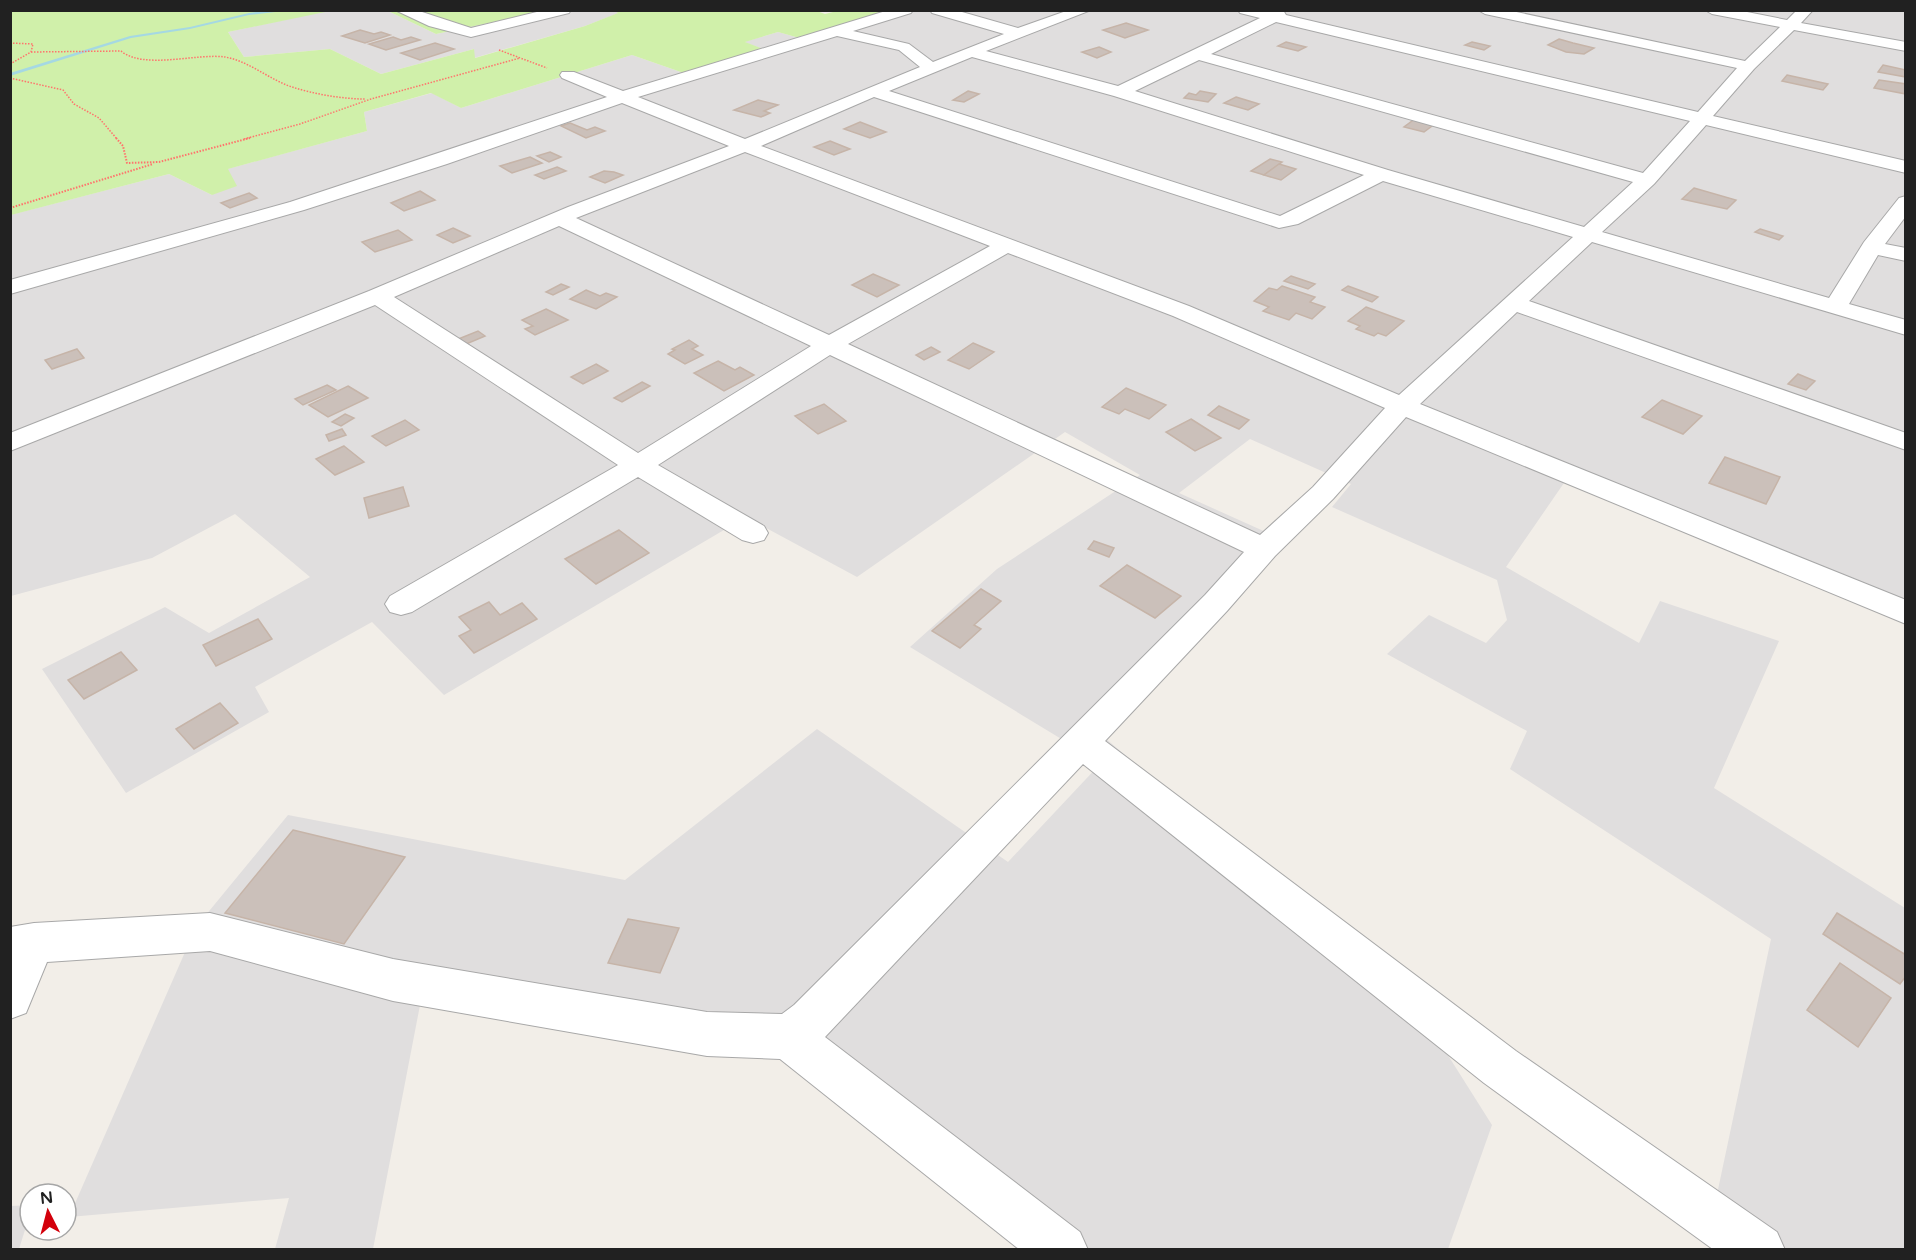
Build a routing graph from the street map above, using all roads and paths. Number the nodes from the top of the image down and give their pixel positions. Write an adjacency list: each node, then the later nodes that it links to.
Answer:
1 (402, 10): 12 (street)
2 (564, 10): 12 (street)
3 (906, 10): 11 (street)
4 (937, 10): 13 (street)
5 (1084, 10): 13 (street)
6 (1245, 10): 9 (street)
7 (1485, 10): 22 (street)
8 (1712, 10): 10 (street)
9 (1281, 14): 19 (street); 30 (street)
10 (1797, 18): 15 (street); 22 (street)
11 (835, 30): 23 (street); 28 (street)
12 (471, 33): 16 (street)
13 (1019, 33): 18 (street)
14 (10, 43): 17 (path)
15 (1905, 47)
16 (499, 50): 20 (path)
17 (31, 52): 21 (path); 29 (path)
18 (971, 52): 23 (street); 27 (street)
19 (1199, 55): 27 (street); 35 (street)
20 (520, 58): 24 (path); 29 (path)
21 (10, 64)
22 (1748, 66): 30 (street)
23 (931, 68): 26 (street)
24 (568, 75): 28 (street)
25 (10, 78): 32 (path)
26 (873, 91): 31 (street); 34 (street)
27 (1120, 92): 34 (street)
28 (625, 96): 31 (street); 43 (street)
29 (371, 99): 32 (path)
30 (1701, 118): 33 (street); 35 (street)
31 (745, 146): 38 (street); 40 (street)
32 (159, 162): 37 (path)
33 (1905, 167)
34 (1380, 174): 39 (street)
35 (1647, 180): 39 (street)
36 (1905, 202): 41 (street)
37 (10, 208)
38 (559, 218): 44 (street); 48 (street)
39 (1588, 235): 45 (street); 46 (street)
40 (1005, 246): 48 (street); 49 (street)
41 (1872, 246): 42 (street); 46 (street)
42 (1905, 255)
43 (10, 287)
44 (376, 297): 50 (street); 52 (street)
45 (1515, 304): 49 (street); 51 (street)
46 (1835, 306): 47 (street)
47 (1905, 328)
48 (831, 344): 52 (street); 54 (street)
49 (1402, 406): 54 (street); 56 (street)
50 (16, 432)
51 (1905, 442)
52 (638, 465): 53 (street); 55 (street)
53 (753, 533)
54 (1264, 549): 57 (street)
55 (401, 604)
56 (1905, 613)
57 (1080, 742): 60 (street); 62 (street)
58 (22, 945): 59 (street); 60 (street)
59 (10, 998)
60 (788, 1037): 61 (street)
61 (1062, 1250)
62 (1759, 1250)

